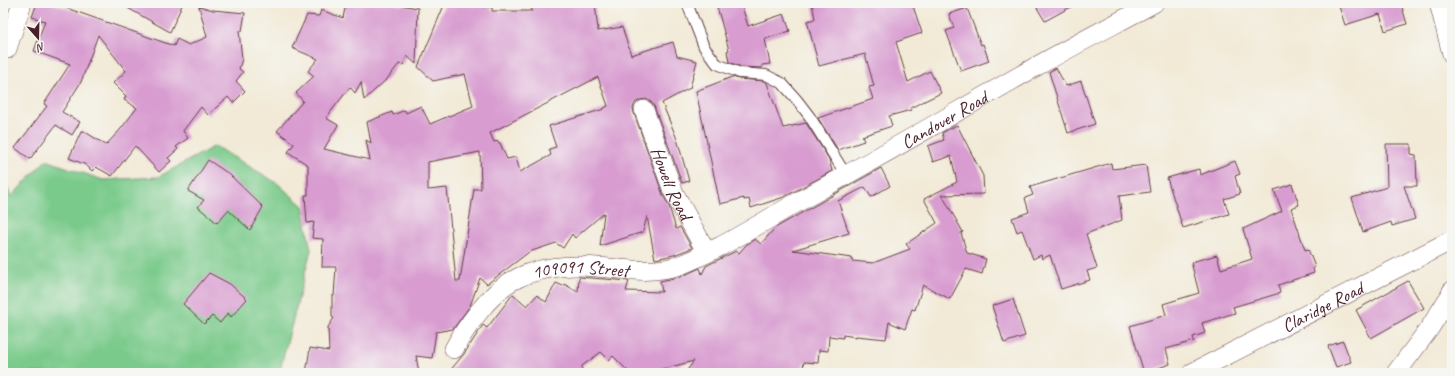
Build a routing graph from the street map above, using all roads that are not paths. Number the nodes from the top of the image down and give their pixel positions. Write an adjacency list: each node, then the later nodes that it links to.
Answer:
1 (22, 3): 5 (street)
2 (687, 3): 8 (lane)
3 (1154, 3): 8 (street, Candover Road)
4 (1439, 3): 6 (street)
5 (7, 49)
6 (1452, 54)
7 (644, 110): 11 (street, Howell Road)
8 (846, 175): 9 (street, Candover Road)
9 (734, 239): 11 (street, 109091 Street)
10 (1452, 240): 14 (street, Claridge Road)
11 (708, 253): 13 (street, 109091 Street)
12 (1452, 291): 15 (street)
13 (454, 349)
14 (1192, 373)
15 (1396, 373)

